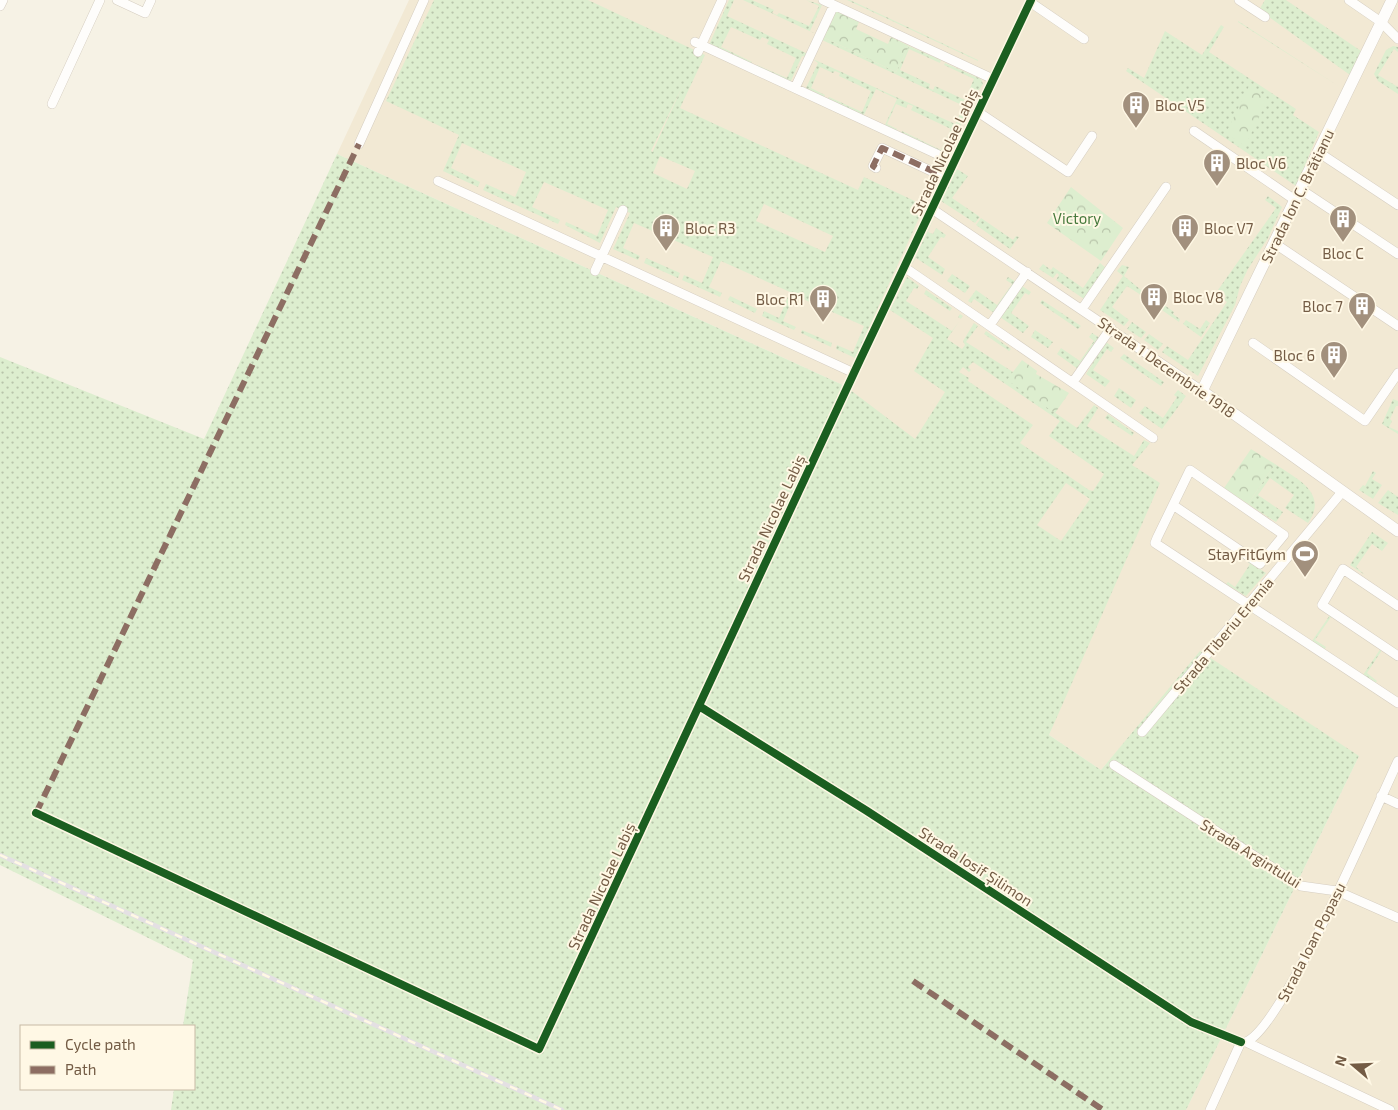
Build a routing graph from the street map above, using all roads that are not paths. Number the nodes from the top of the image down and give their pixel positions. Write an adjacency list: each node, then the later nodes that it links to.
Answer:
1 (2, 0): 13 (street)
2 (100, 0): 20 (street)
3 (117, 0): 4 (street)
4 (151, 0)
5 (424, 0): 24 (street)
6 (722, 0): 19 (street, Strada Nicolae Labiș)
7 (823, 0): 12 (street, Strada Nicolae Labiș)
8 (1239, 0): 14 (street)
9 (1349, 0): 15 (street)
10 (1392, 0): 15 (street, Strada Ion C. Brătianu)
11 (1030, 1): 16 (street); 18 (street, Strada Nicolae Labiș)
12 (834, 5): 18 (street, Strada Nicolae Labiș); 19 (street)
13 (0, 6)
14 (1265, 17)
15 (1382, 22): 17 (street); 25 (street, Strada Ion C. Brătianu)
16 (1084, 39)
17 (1398, 39)
18 (993, 79): 21 (street, Strada Nicolae Labiș)
19 (795, 88): 26 (street, Strada Nicolae Labiș)
20 (52, 104)
21 (978, 112): 23 (street); 26 (street, Strada Nicolae Labiș)
22 (1194, 131): 32 (street)
23 (1092, 136)
24 (359, 144)
25 (1318, 152): 31 (street, Strada Ion C. Brătianu); 33 (street)
26 (954, 162): 28 (street, Strada Nicolae Labiș)
27 (876, 168): 28 (street)
28 (946, 178): 34 (street, Strada Nicolae Labiș)
29 (438, 181): 38 (street)
30 (1166, 187): 42 (street)
31 (1300, 189): 32 (street, Strada Ion C. Brătianu); 37 (street)
32 (1295, 200): 36 (street, Strada Ion C. Brătianu)
33 (1398, 205)
34 (932, 209): 39 (street, Strada Nicolae Labiș); 41 (street, Strada 1 Decembrie 1918)
35 (623, 210): 38 (street)
36 (1274, 243): 44 (street); 50 (street, Strada Ion C. Brătianu)
37 (1398, 254)
38 (602, 257): 40 (street); 47 (street)
39 (904, 267): 43 (street); 47 (street, Strada Nicolae Labiș)
40 (595, 271)
41 (1027, 272): 42 (street, Strada 1 Decembrie 1918); 43 (street)
42 (1082, 308): 45 (street, Strada 1 Decembrie 1918)
43 (990, 325): 49 (street)
44 (1398, 326)
45 (1111, 328): 49 (street); 50 (street, Strada 1 Decembrie 1918)
46 (1253, 342): 48 (street)
47 (854, 373): 61 (street, Strada Nicolae Labiș)
48 (1398, 373)
49 (1073, 382): 51 (street)
50 (1202, 391): 52 (street, Strada 1 Decembrie 1918)
51 (1154, 438)
52 (1342, 492): 54 (street, Strada 1 Decembrie 1918); 56 (street, Strada Tiberiu Eremia)
53 (1173, 505): 55 (street); 55 (street); 57 (street)
54 (1398, 531)
55 (1272, 549): 56 (street)
56 (1286, 559): 57 (street, Strada Tiberiu Eremia)
57 (1248, 605): 60 (street); 62 (street, Strada Tiberiu Eremia)
58 (1398, 606): 59 (street)
59 (1398, 656)
60 (1398, 704)
61 (699, 706): 67 (street, Strada Nicolae Labiș); 70 (street, Strada Iosif Șilimon)
62 (1142, 732)
63 (1398, 761): 65 (street, Strada Ioan Popasu)
64 (1114, 765): 68 (street, Strada Argintului)
65 (1382, 796): 66 (street); 68 (street, Strada Ioan Popasu)
66 (1398, 804)
67 (36, 813)
68 (1337, 891): 69 (street, Strada Argintului); 70 (street, Strada Ioan Popasu)
69 (1398, 918)
70 (1244, 1042): 71 (street, Strada Ioan Popasu); 72 (street, Strada Iosif Șilimon)
71 (1210, 1110)
72 (1390, 1110)

